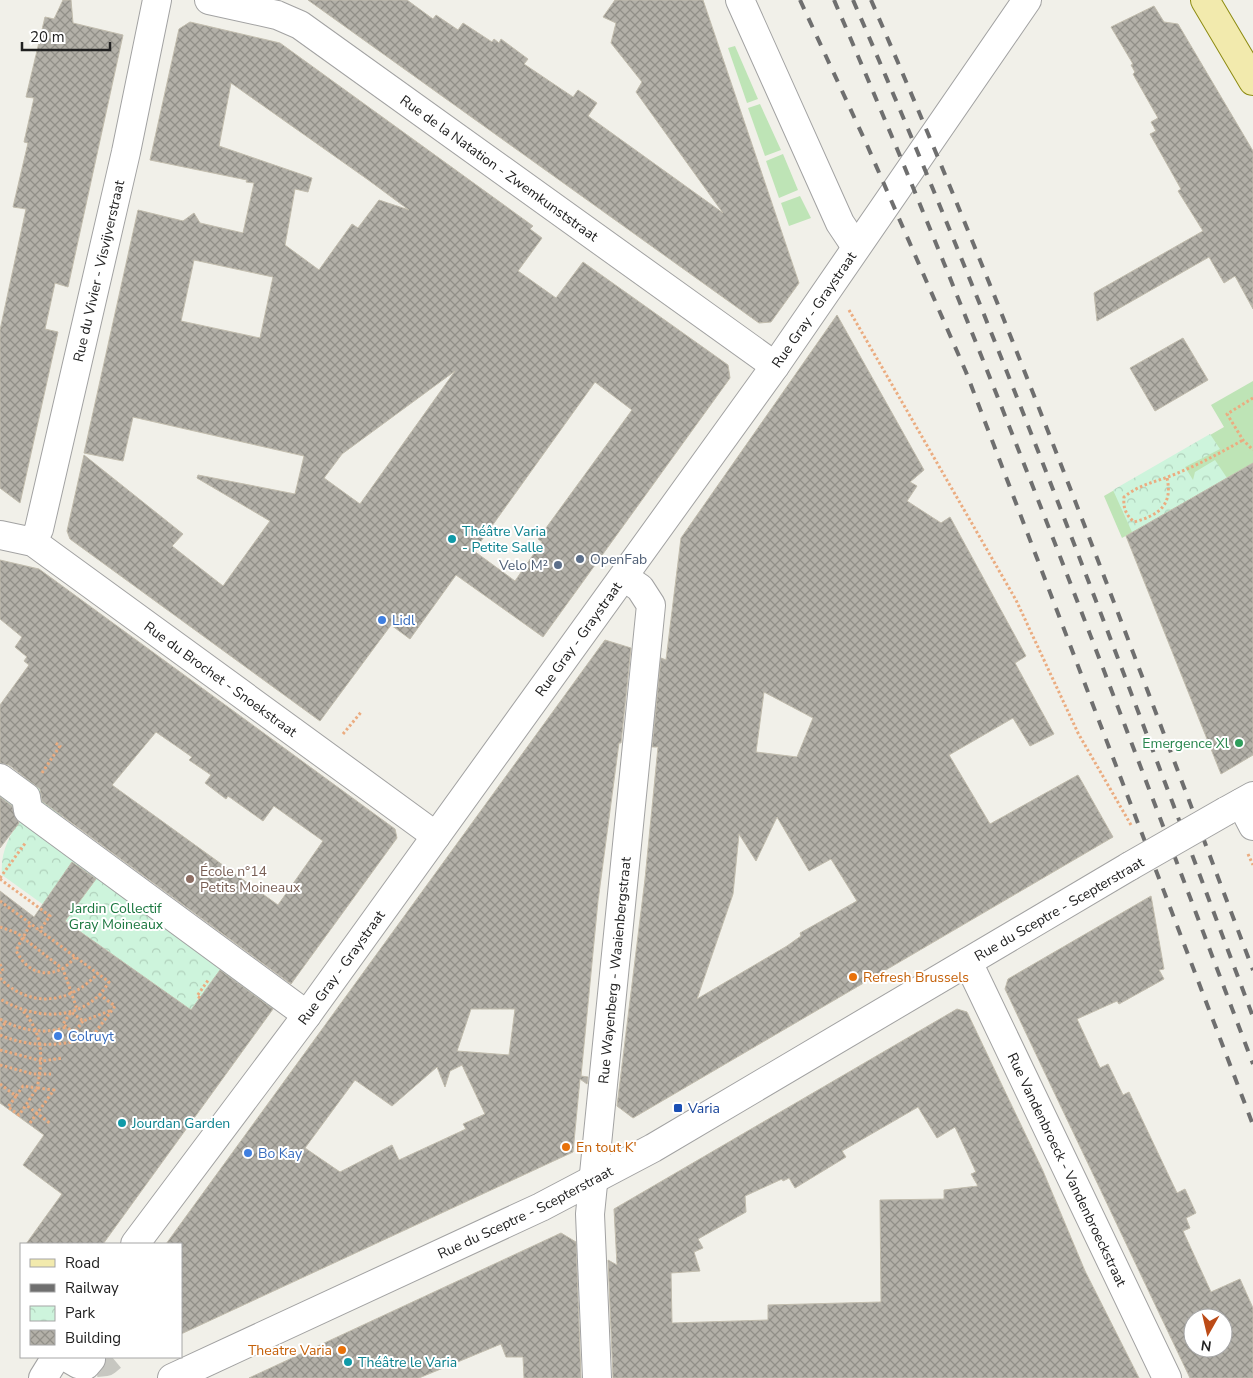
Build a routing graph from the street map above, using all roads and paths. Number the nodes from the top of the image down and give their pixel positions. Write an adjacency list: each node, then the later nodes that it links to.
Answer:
1 (157, 0): 15 (street, Rue du Vivier - Visvijverstraat)
2 (209, 0): 9 (street, Rue de la Natation - Zwemkunststraat)
3 (740, 0): 7 (street)
4 (1027, 0): 7 (street, Rue Gray - Graystraat)
5 (1205, 0): 6 (main road)
6 (1253, 81)
7 (856, 247): 8 (street, Rue Gray - Graystraat)
8 (833, 281): 9 (street, Rue Gray - Graystraat); 22 (path)
9 (775, 366): 16 (street, Rue Gray - Graystraat)
10 (1253, 398): 11 (path)
11 (1243, 440): 12 (path); 13 (path)
12 (1253, 450)
13 (1167, 478): 13 (path)
14 (0, 535): 15 (street, Rue du Brochet - Snoekstraat)
15 (33, 542): 23 (street, Rue du Brochet - Snoekstraat)
16 (624, 577): 23 (street, Rue Gray - Graystraat); 66 (street, Rue Wayenberg - Waaienbergstraat)
17 (54, 742): 18 (path)
18 (49, 763)
19 (0, 778): 21 (street)
20 (1246, 807): 31 (street, Rue du Sceptre - Scepterstraat, bridge)
21 (42, 820): 24 (path); 44 (street)
22 (1131, 825)
23 (436, 836): 44 (street, Rue Gray - Graystraat)
24 (0, 879): 28 (path)
25 (0, 902): 26 (path)
26 (30, 924): 28 (path); 29 (path)
27 (0, 927): 29 (path)
28 (39, 931): 30 (path)
29 (22, 937): 33 (path); 33 (path)
30 (75, 957): 33 (path); 35 (path)
31 (968, 962): 66 (street, Rue du Sceptre - Scepterstraat); 72 (street, Rue Vandenbroeck - Vandenbroeckstraat)
32 (0, 964): 34 (path)
33 (63, 969): 38 (path)
34 (0, 973)
35 (98, 973): 37 (path); 38 (path)
36 (0, 978): 38 (path)
37 (100, 994): 40 (path); 42 (path)
38 (71, 995): 40 (path)
39 (0, 1001): 41 (path)
40 (77, 1009): 43 (path)
41 (22, 1010): 43 (path); 50 (path)
42 (112, 1010): 47 (path); 52 (path)
43 (71, 1012): 47 (path); 48 (path)
44 (307, 1015): 67 (street, Rue Gray - Graystraat)
45 (0, 1019): 46 (path)
46 (6, 1022): 49 (path); 50 (path)
47 (83, 1022): 48 (path)
48 (66, 1027): 50 (path)
49 (0, 1029)
50 (36, 1030): 52 (path)
51 (0, 1035): 52 (path)
52 (41, 1045): 55 (path)
53 (0, 1050): 55 (path)
54 (63, 1058): 55 (path)
55 (42, 1061): 57 (path)
56 (0, 1065): 57 (path)
57 (40, 1074): 58 (path); 60 (path)
58 (52, 1074)
59 (0, 1084): 61 (path)
60 (37, 1088): 61 (path); 62 (path); 63 (path)
61 (16, 1096): 62 (path)
62 (26, 1105): 63 (path)
63 (37, 1113): 64 (path); 65 (path)
64 (30, 1123)
65 (51, 1124)
66 (593, 1179): 70 (street, Rue du Sceptre - Scepterstraat); 71 (street, Rue Wayenberg - Waaienbergstraat)
67 (136, 1243)
68 (55, 1358): 69 (street)
69 (43, 1378)
70 (172, 1378)
71 (597, 1378)
72 (1167, 1378)

